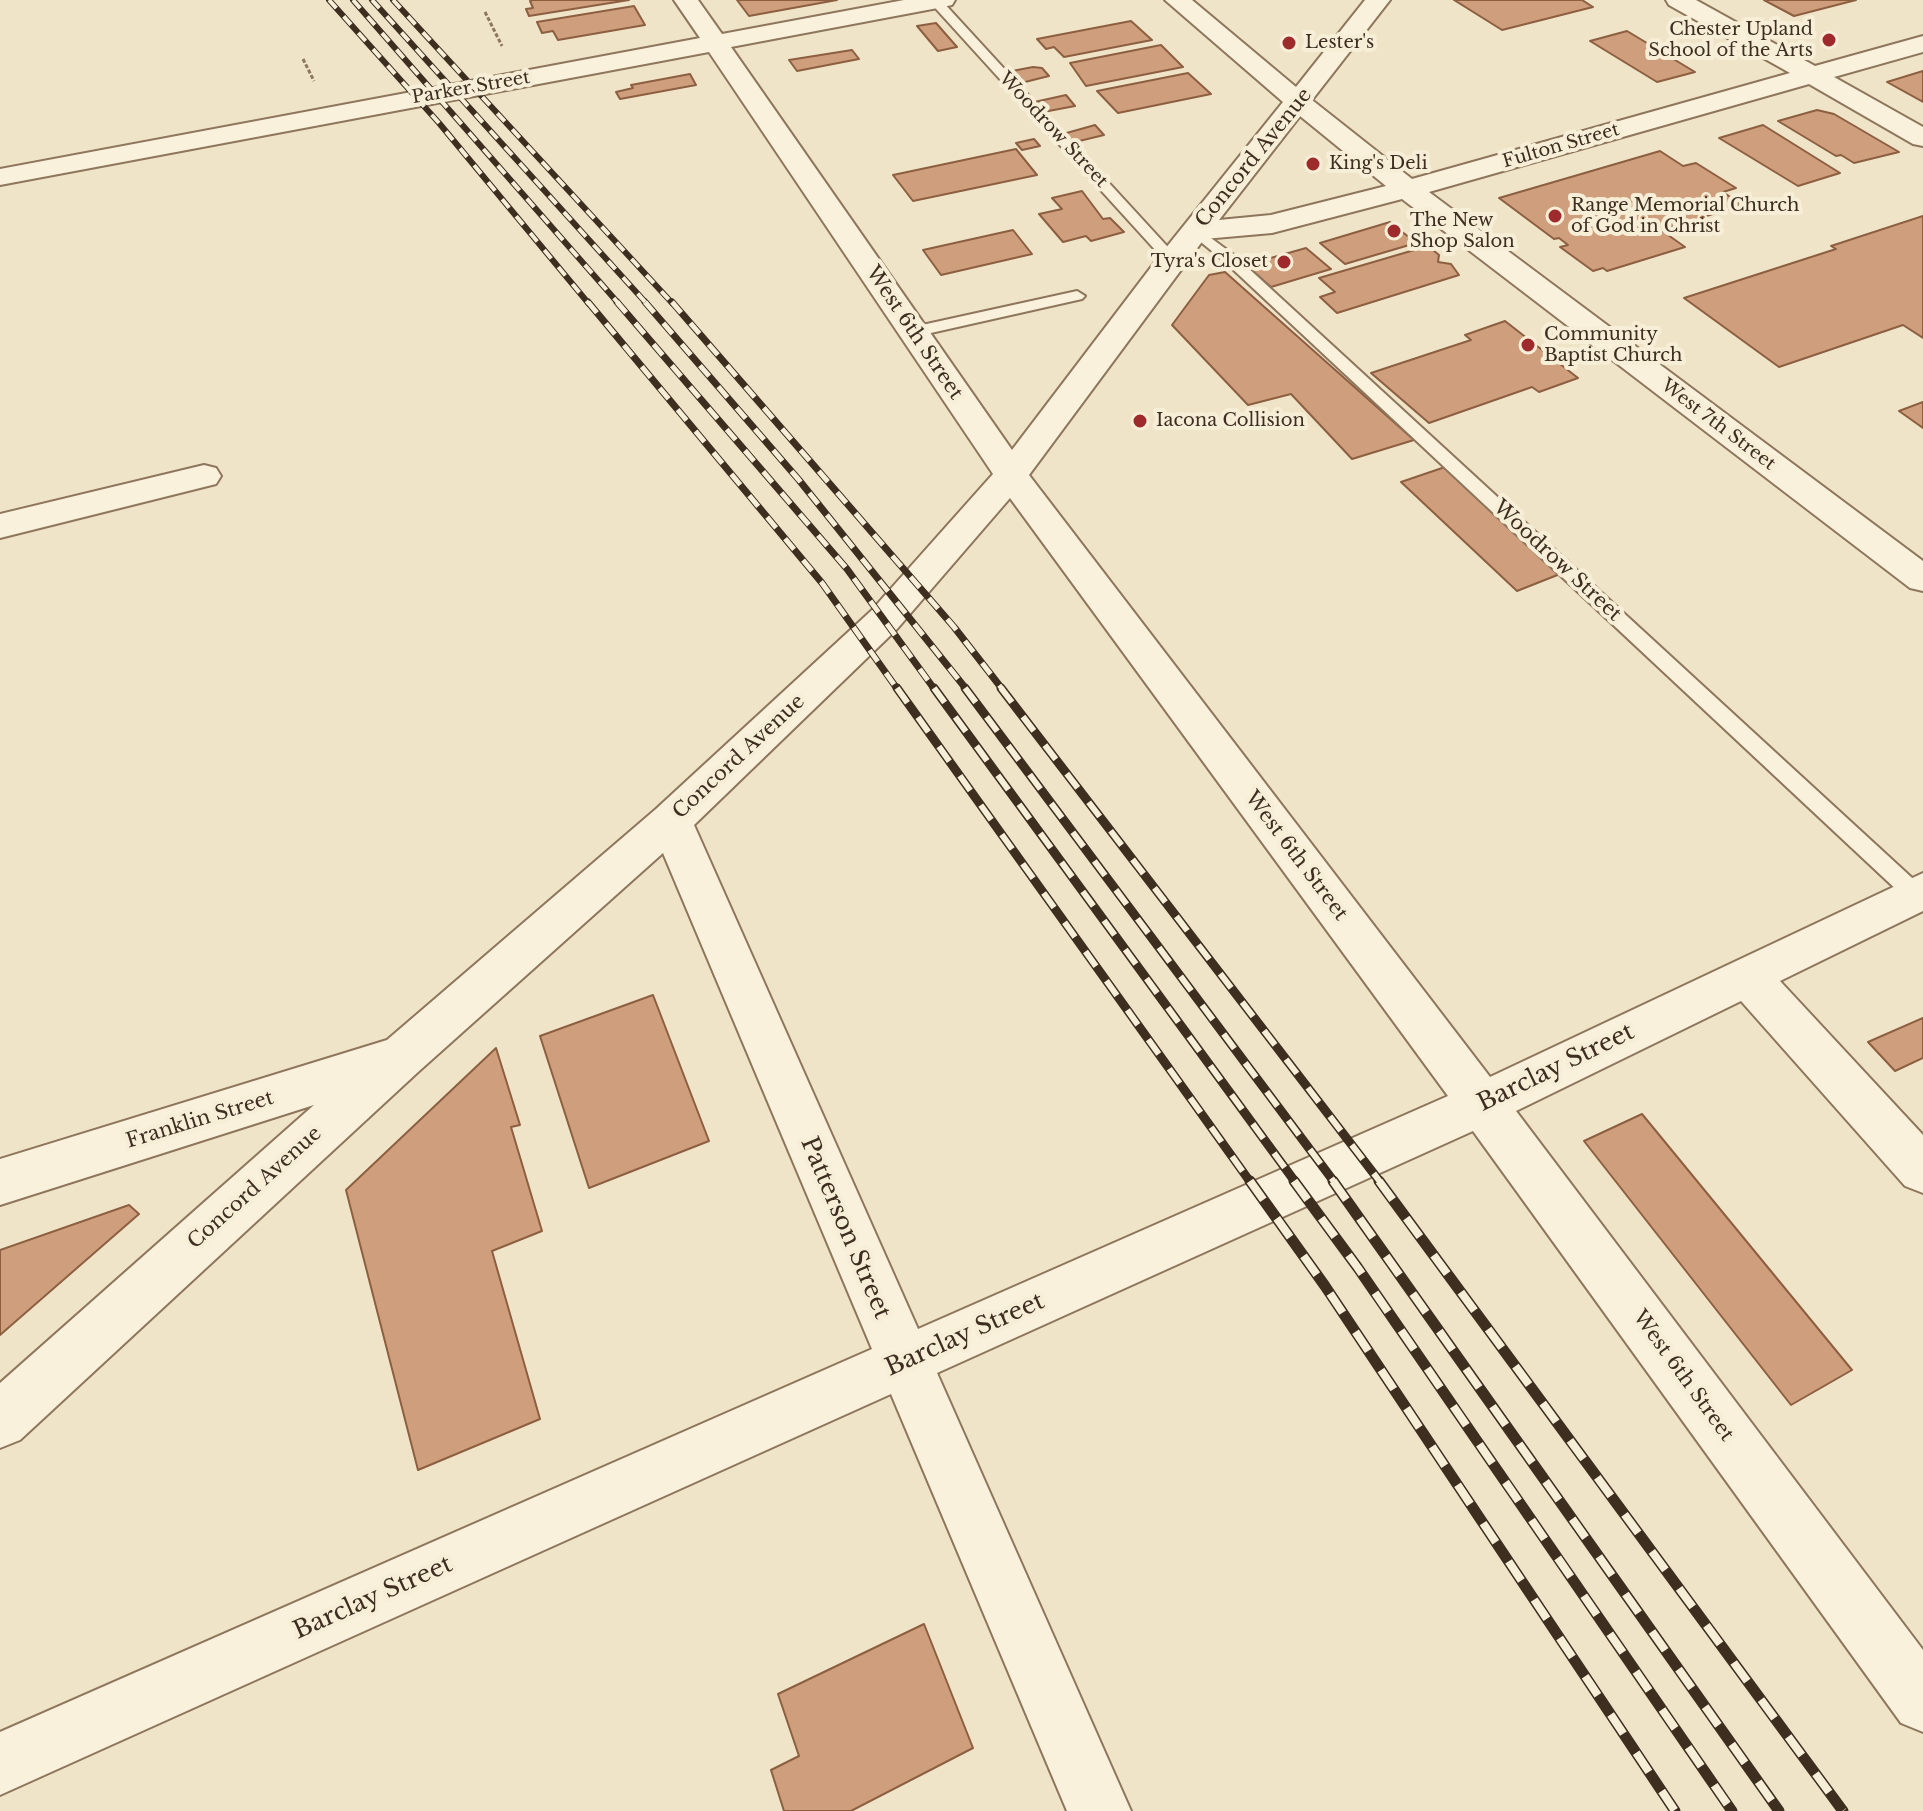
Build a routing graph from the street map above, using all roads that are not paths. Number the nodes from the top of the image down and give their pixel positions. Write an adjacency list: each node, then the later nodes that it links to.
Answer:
1 (686, 0): 6 (street, West 6th Street)
2 (937, 0): 6 (street, Parker Street); 14 (lane, Woodrow Street)
3 (1177, 0): 9 (street, West 7th Street)
4 (1378, 0): 9 (street, Concord Avenue)
5 (1678, 0): 8 (street)
6 (714, 42): 11 (street, Parker Street); 16 (street, West 6th Street)
7 (1923, 44): 8 (street, Fulton Street)
8 (1811, 75): 10 (street); 12 (street, Fulton Street)
9 (1297, 104): 12 (street, West 7th Street); 13 (street, Concord Avenue)
10 (1923, 138)
11 (0, 177)
12 (1407, 189): 13 (street, Fulton Street); 20 (street, West 7th Street)
13 (1196, 231): 14 (street, Concord Avenue); 22 (lane, Woodrow Street)
14 (1172, 260): 17 (street, Concord Avenue)
15 (1077, 296): 16 (lane)
16 (913, 332): 17 (street, West 6th Street)
17 (1011, 475): 21 (street, Concord Avenue); 25 (street, West 6th Street)
18 (204, 476): 19 (street)
19 (0, 526)
20 (1923, 579)
21 (671, 821): 24 (street, Concord Avenue); 28 (street, Patterson Street)
22 (1921, 895): 23 (street, Barclay Street)
23 (1746, 975): 25 (street, Barclay Street); 26 (street)
24 (401, 1057): 27 (street, Franklin Street); 29 (street, Concord Avenue)
25 (1482, 1104): 28 (street, Barclay Street); 30 (street, West 6th Street)
26 (1923, 1170)
27 (0, 1182)
28 (903, 1363): 31 (street, Barclay Street); 32 (street, Patterson Street)
29 (0, 1420)
30 (1923, 1701)
31 (0, 1764)
32 (1099, 1811)

